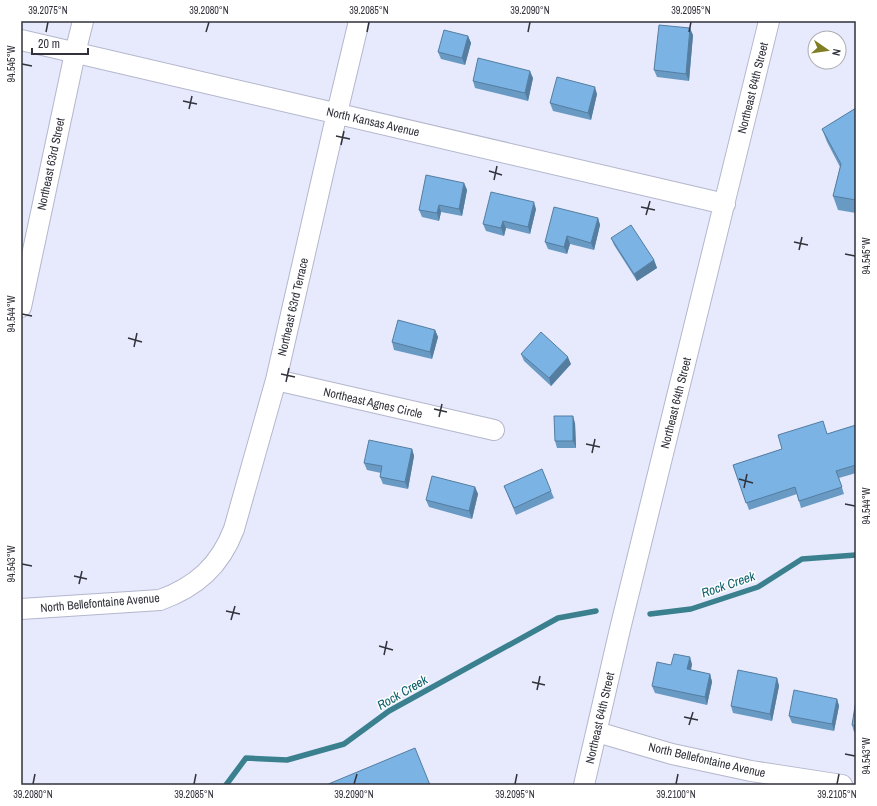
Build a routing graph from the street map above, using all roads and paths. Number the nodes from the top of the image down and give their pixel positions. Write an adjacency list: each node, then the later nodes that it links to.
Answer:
1 (83, 21): 5 (street, Northeast 63rd Street)
2 (359, 21): 6 (street, Northeast 63rd Terrace)
3 (769, 21): 7 (street, Northeast 64th Street)
4 (21, 40): 5 (street, North Kansas Avenue)
5 (75, 53): 6 (street, North Kansas Avenue); 8 (street, Northeast 63rd Street)
6 (337, 113): 7 (street, North Kansas Avenue); 9 (street, Northeast 63rd Terrace)
7 (725, 204): 13 (street, Northeast 64th Street)
8 (21, 307)
9 (276, 380): 10 (street, Northeast Agnes Circle); 11 (street, Northeast 63rd Terrace)
10 (494, 430)
11 (198, 581): 12 (street, North Bellefontaine Avenue)
12 (21, 609)
13 (597, 732): 14 (street, Northeast 64th Street); 15 (street, North Bellefontaine Avenue)
14 (584, 785)
15 (842, 785)

